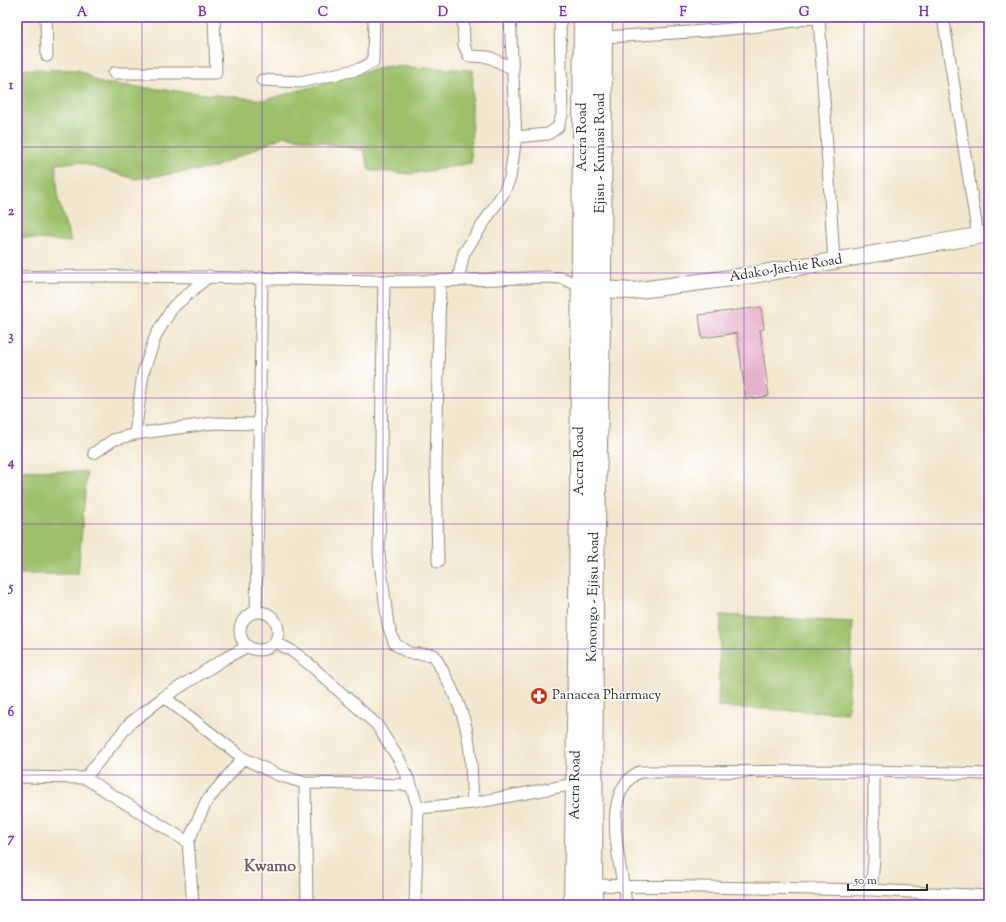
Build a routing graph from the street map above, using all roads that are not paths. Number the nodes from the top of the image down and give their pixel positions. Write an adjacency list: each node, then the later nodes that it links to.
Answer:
1 (46, 17): 13 (street)
2 (214, 17): 15 (street)
3 (374, 17): 16 (street)
4 (463, 17): 14 (street)
5 (510, 17): 14 (street)
6 (560, 17): 17 (street)
7 (584, 17): 26 (highway, Accra Road)
8 (602, 17): 12 (highway, Ejisu - Kumasi Road)
9 (816, 17): 12 (street)
10 (819, 17): 19 (street)
11 (943, 17): 18 (street)
12 (602, 37): 26 (highway, Ejisu - Kumasi Road)
13 (48, 56)
14 (513, 69): 17 (street)
15 (114, 73)
16 (262, 80)
17 (516, 137): 24 (street)
18 (984, 235): 19 (street, Adako-Jachie Road)
19 (834, 262): 26 (street, Adako-Jachie Road)
20 (209, 276): 21 (street); 22 (street); 28 (street)
21 (262, 277): 25 (street); 27 (street)
22 (17, 278)
23 (440, 280): 24 (street); 25 (street); 30 (street)
24 (458, 280): 26 (street)
25 (384, 281): 43 (street)
26 (592, 288): 40 (highway, Konongo - Ejisu Road)
27 (260, 424): 28 (street); 31 (street)
28 (135, 434): 29 (street)
29 (94, 453)
30 (438, 562)
31 (256, 612): 32 (street); 33 (street)
32 (274, 642): 33 (street); 42 (street)
33 (248, 646): 34 (street)
34 (164, 698): 35 (street); 39 (street)
35 (243, 758): 41 (street); 45 (street)
36 (874, 771): 37 (street); 47 (street); 48 (street)
37 (989, 774)
38 (17, 777): 39 (street)
39 (85, 778): 45 (street)
40 (584, 782): 43 (street); 46 (highway, Konongo - Ejisu Road); 53 (highway, Accra Road)
41 (305, 783): 42 (street); 51 (street)
42 (411, 784): 44 (street)
43 (473, 803): 44 (street)
44 (418, 808): 52 (street)
45 (188, 842): 50 (street)
46 (592, 885): 47 (street); 54 (highway, Konongo - Ejisu Road)
47 (625, 887): 48 (street); 55 (street)
48 (871, 890): 49 (street)
49 (989, 896)
50 (193, 905)
51 (307, 905)
52 (415, 905)
53 (574, 905)
54 (592, 905)
55 (626, 905)

